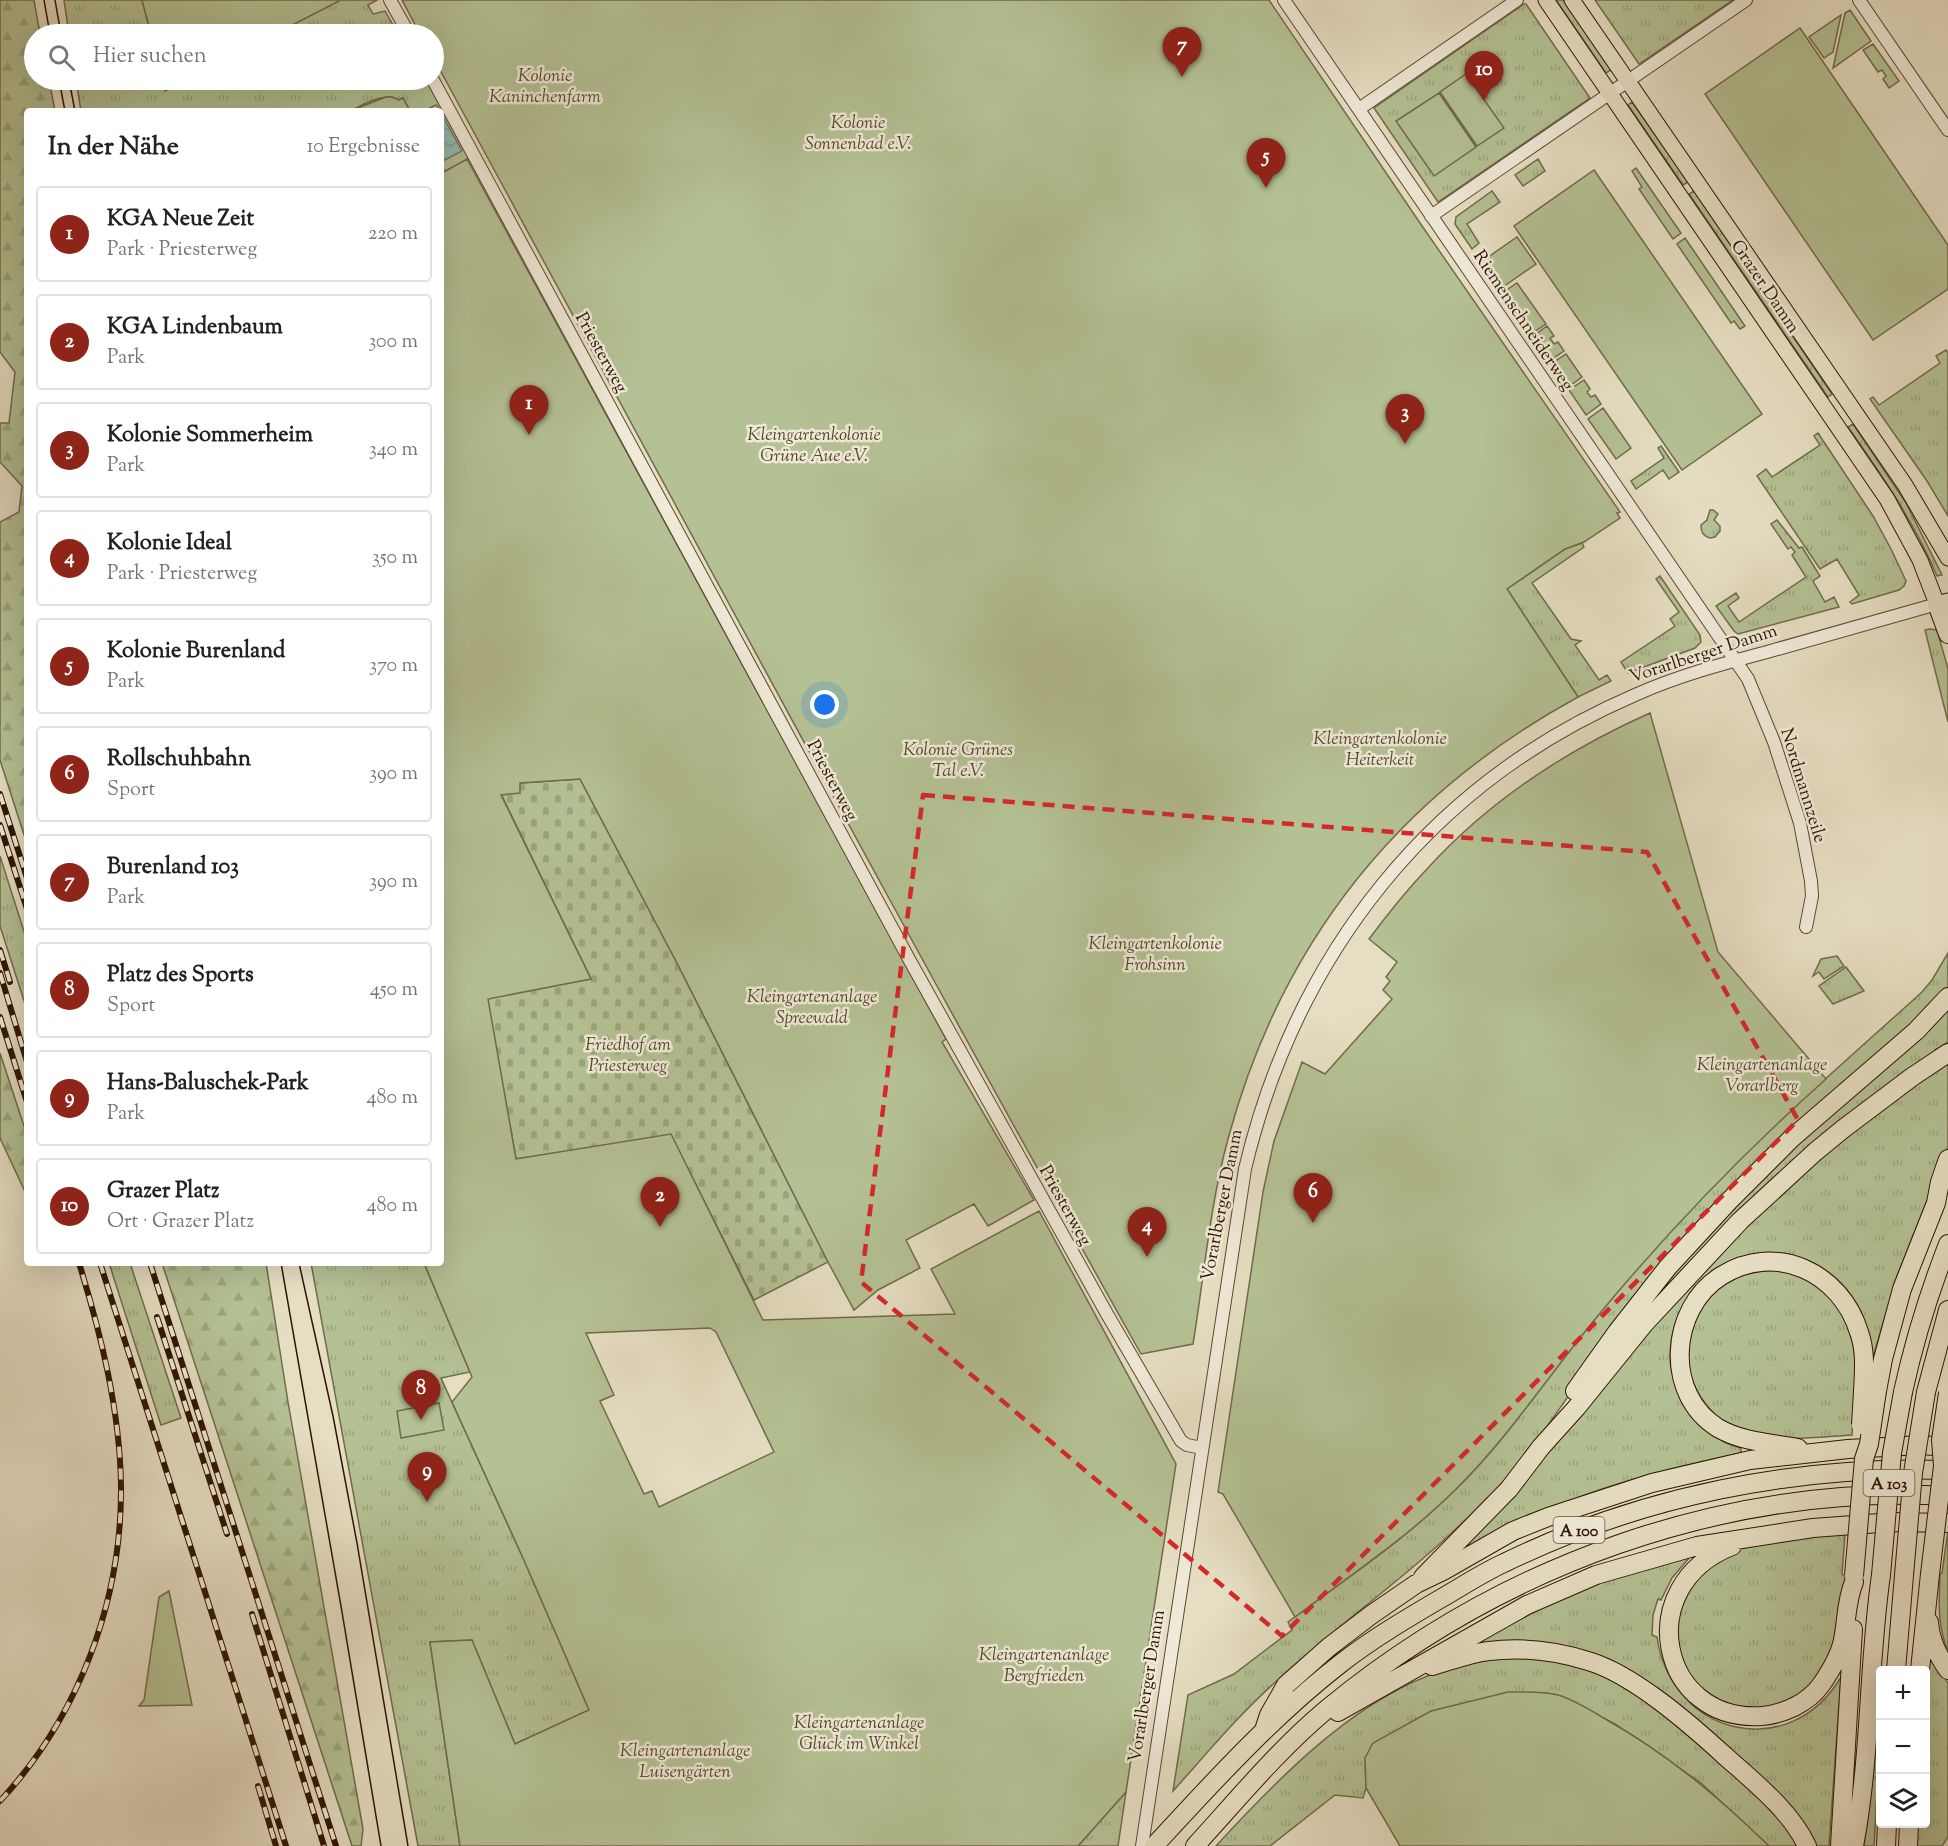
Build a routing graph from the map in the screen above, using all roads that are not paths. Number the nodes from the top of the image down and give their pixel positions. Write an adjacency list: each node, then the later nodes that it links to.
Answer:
1 (390, 0): 8 (street)
2 (1284, 0): 12 (street, Riemenschneiderweg)
3 (1517, 0): 12 (street)
4 (1546, 0): 11 (main road, Grazer Damm)
5 (1572, 0): 9 (main road, Grazer Damm)
6 (1746, 0): 9 (street)
7 (1859, 0): 13 (street)
8 (403, 24)
9 (1627, 81): 11 (street); 15 (main road, Grazer Damm)
10 (438, 90): 33 (street, Priesterweg)
11 (1610, 93): 14 (street); 16 (main road, Grazer Damm)
12 (1359, 110): 14 (street, Riemenschneiderweg)
13 (1948, 130)
14 (1431, 216): 20 (street, Riemenschneiderweg)
15 (1850, 404): 16 (main road); 17 (main road, Grazer Damm)
16 (1832, 417): 18 (main road, Grazer Damm)
17 (1948, 558)
18 (1943, 602): 19 (highway); 20 (street, Vorarlberger Damm)
19 (1948, 634)
20 (1735, 660): 21 (street, Nordmannzeile); 33 (street, Vorarlberger Damm)
21 (1806, 927)
22 (1948, 997): 31 (highway)
23 (1944, 1055): 31 (highway)
24 (1948, 1159): 26 (highway)
25 (1948, 1187): 26 (highway)
26 (1936, 1203): 29 (highway)
27 (1948, 1244): 55 (highway, A 103, bridge)
28 (1948, 1310): 42 (highway, A 103, bridge)
29 (1870, 1391): 34 (highway); 39 (highway, bridge)
30 (1948, 1393): 35 (highway, bridge)
31 (1541, 1447): 40 (highway)
32 (1948, 1447): 34 (highway)
33 (1202, 1448): 50 (street, Vorarlberger Damm)
34 (1821, 1451): 40 (highway)
35 (1946, 1463): 41 (highway, bridge); 46 (highway, A 100)
36 (1948, 1496): 47 (highway, A 100)
37 (1948, 1523): 38 (highway)
38 (1753, 1538): 39 (highway); 45 (highway)
39 (1854, 1579): 54 (highway)
40 (1416, 1584): 46 (highway)
41 (1927, 1603): 43 (highway); 44 (highway)
42 (1896, 1666)
43 (1920, 1666)
44 (1948, 1670)
45 (1404, 1674): 47 (highway); 53 (highway)
46 (1264, 1731): 51 (highway, A 100)
47 (1298, 1735): 52 (highway, A 100)
48 (1887, 1828): 56 (highway)
49 (1910, 1828): 57 (highway)
50 (1142, 1846)
51 (1154, 1846)
52 (1195, 1846)
53 (1807, 1846)
54 (1840, 1846)
55 (1854, 1846)
56 (1886, 1846)
57 (1908, 1846)

